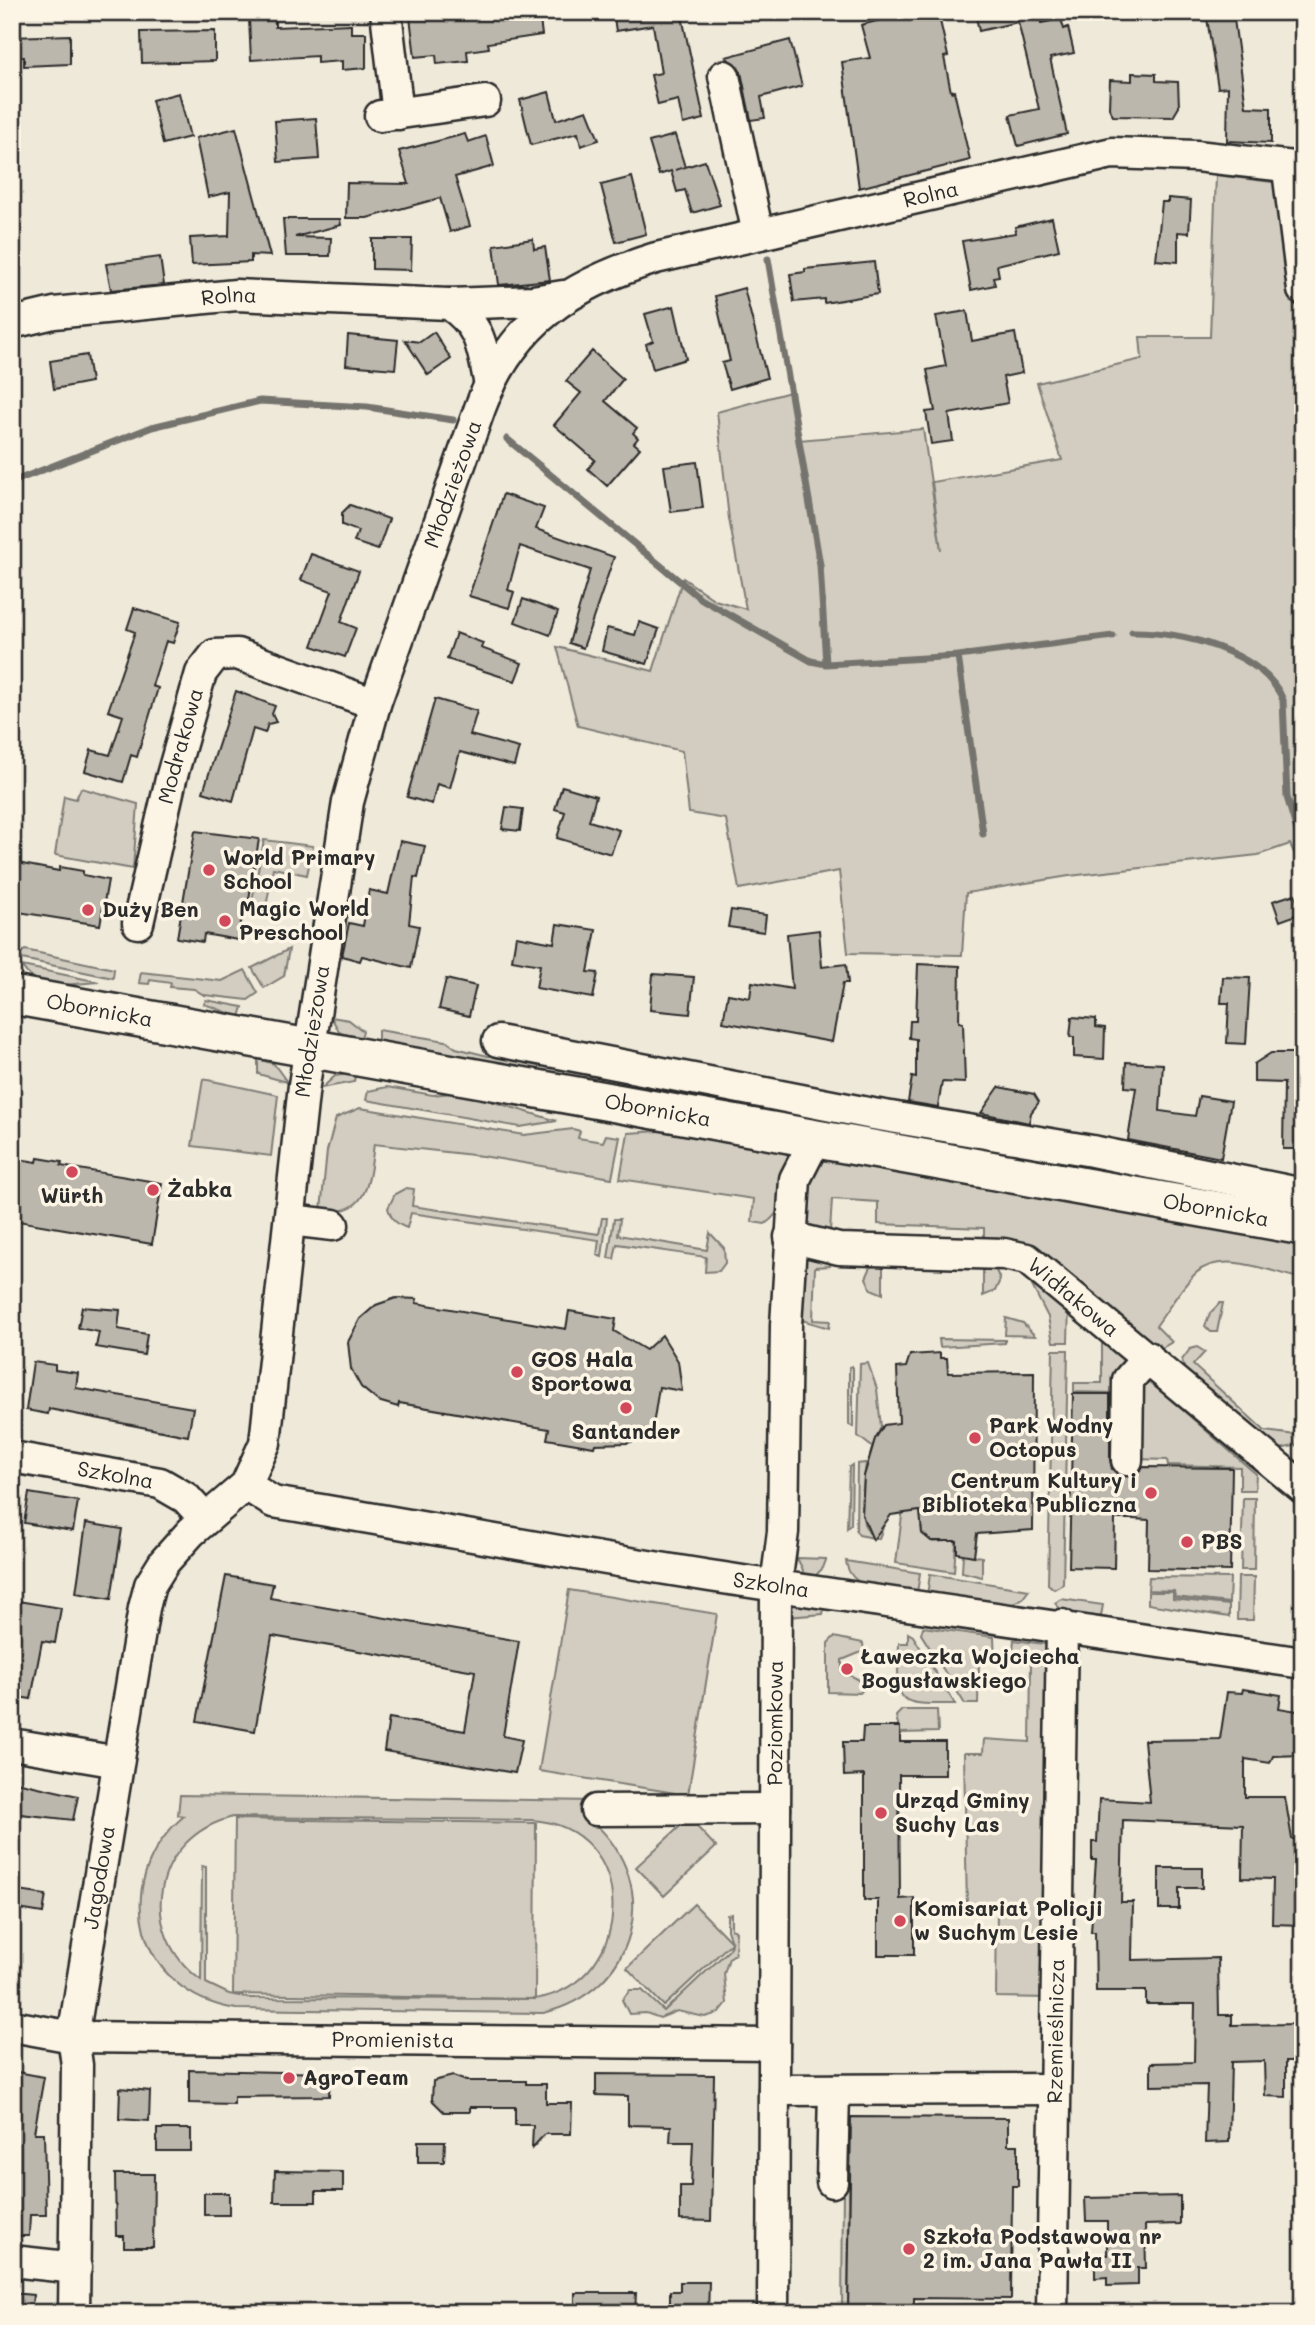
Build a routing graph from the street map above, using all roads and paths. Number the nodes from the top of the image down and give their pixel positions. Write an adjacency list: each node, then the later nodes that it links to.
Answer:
1 (386, 12): 3 (street)
2 (724, 76): 5 (street)
3 (485, 102)
4 (1296, 173): 5 (street, Rolna); 6 (street)
5 (758, 234): 7 (street, Rolna)
6 (1303, 290)
7 (567, 295): 8 (street, Rolna); 10 (street, Rolna)
8 (449, 304): 9 (street, Rolna); 10 (street)
9 (12, 323)
10 (489, 385): 11 (street, Młodzieżowa)
11 (375, 704): 12 (street, Modrakowa); 15 (street, Młodzieżowa)
12 (138, 923)
13 (12, 995): 15 (main road, Obornicka)
14 (498, 1041): 17 (street)
15 (310, 1049): 16 (main road, Obornicka); 18 (street, Młodzieżowa)
16 (816, 1138): 20 (main road, Obornicka); 21 (street, Poziomkowa)
17 (1303, 1194)
18 (289, 1220): 19 (street); 25 (street, Młodzieżowa)
19 (333, 1225)
20 (1303, 1226)
21 (789, 1237): 22 (street, Widłakowa); 28 (street, Poziomkowa)
22 (1148, 1357): 24 (street); 26 (street, Widłakowa)
23 (12, 1457): 27 (street, Szkolna)
24 (1127, 1460)
25 (246, 1485): 27 (street, Jagodowa); 28 (street, Szkolna)
26 (1303, 1488)
27 (205, 1519): 32 (street, Jagodowa)
28 (776, 1585): 29 (street, Szkolna); 33 (street, Poziomkowa)
29 (1062, 1625): 30 (street, Szkolna); 38 (street, Rzemieślnicza)
30 (1303, 1663)
31 (12, 1744): 32 (street)
32 (118, 1762): 36 (street, Jagodowa)
33 (775, 1809): 34 (street); 37 (street, Poziomkowa)
34 (596, 1810)
35 (12, 2026): 36 (street, Promienista)
36 (73, 2037): 37 (street, Promienista); 43 (street, Jagodowa)
37 (774, 2043): 39 (street, Poziomkowa)
38 (1054, 2089): 40 (street); 46 (street, Rzemieślnicza)
39 (774, 2090): 40 (street); 45 (street, Poziomkowa)
40 (834, 2090): 41 (street)
41 (832, 2182)
42 (12, 2261): 43 (street)
43 (76, 2268): 44 (street, Jagodowa)
44 (74, 2313)
45 (773, 2313)
46 (1052, 2313)

